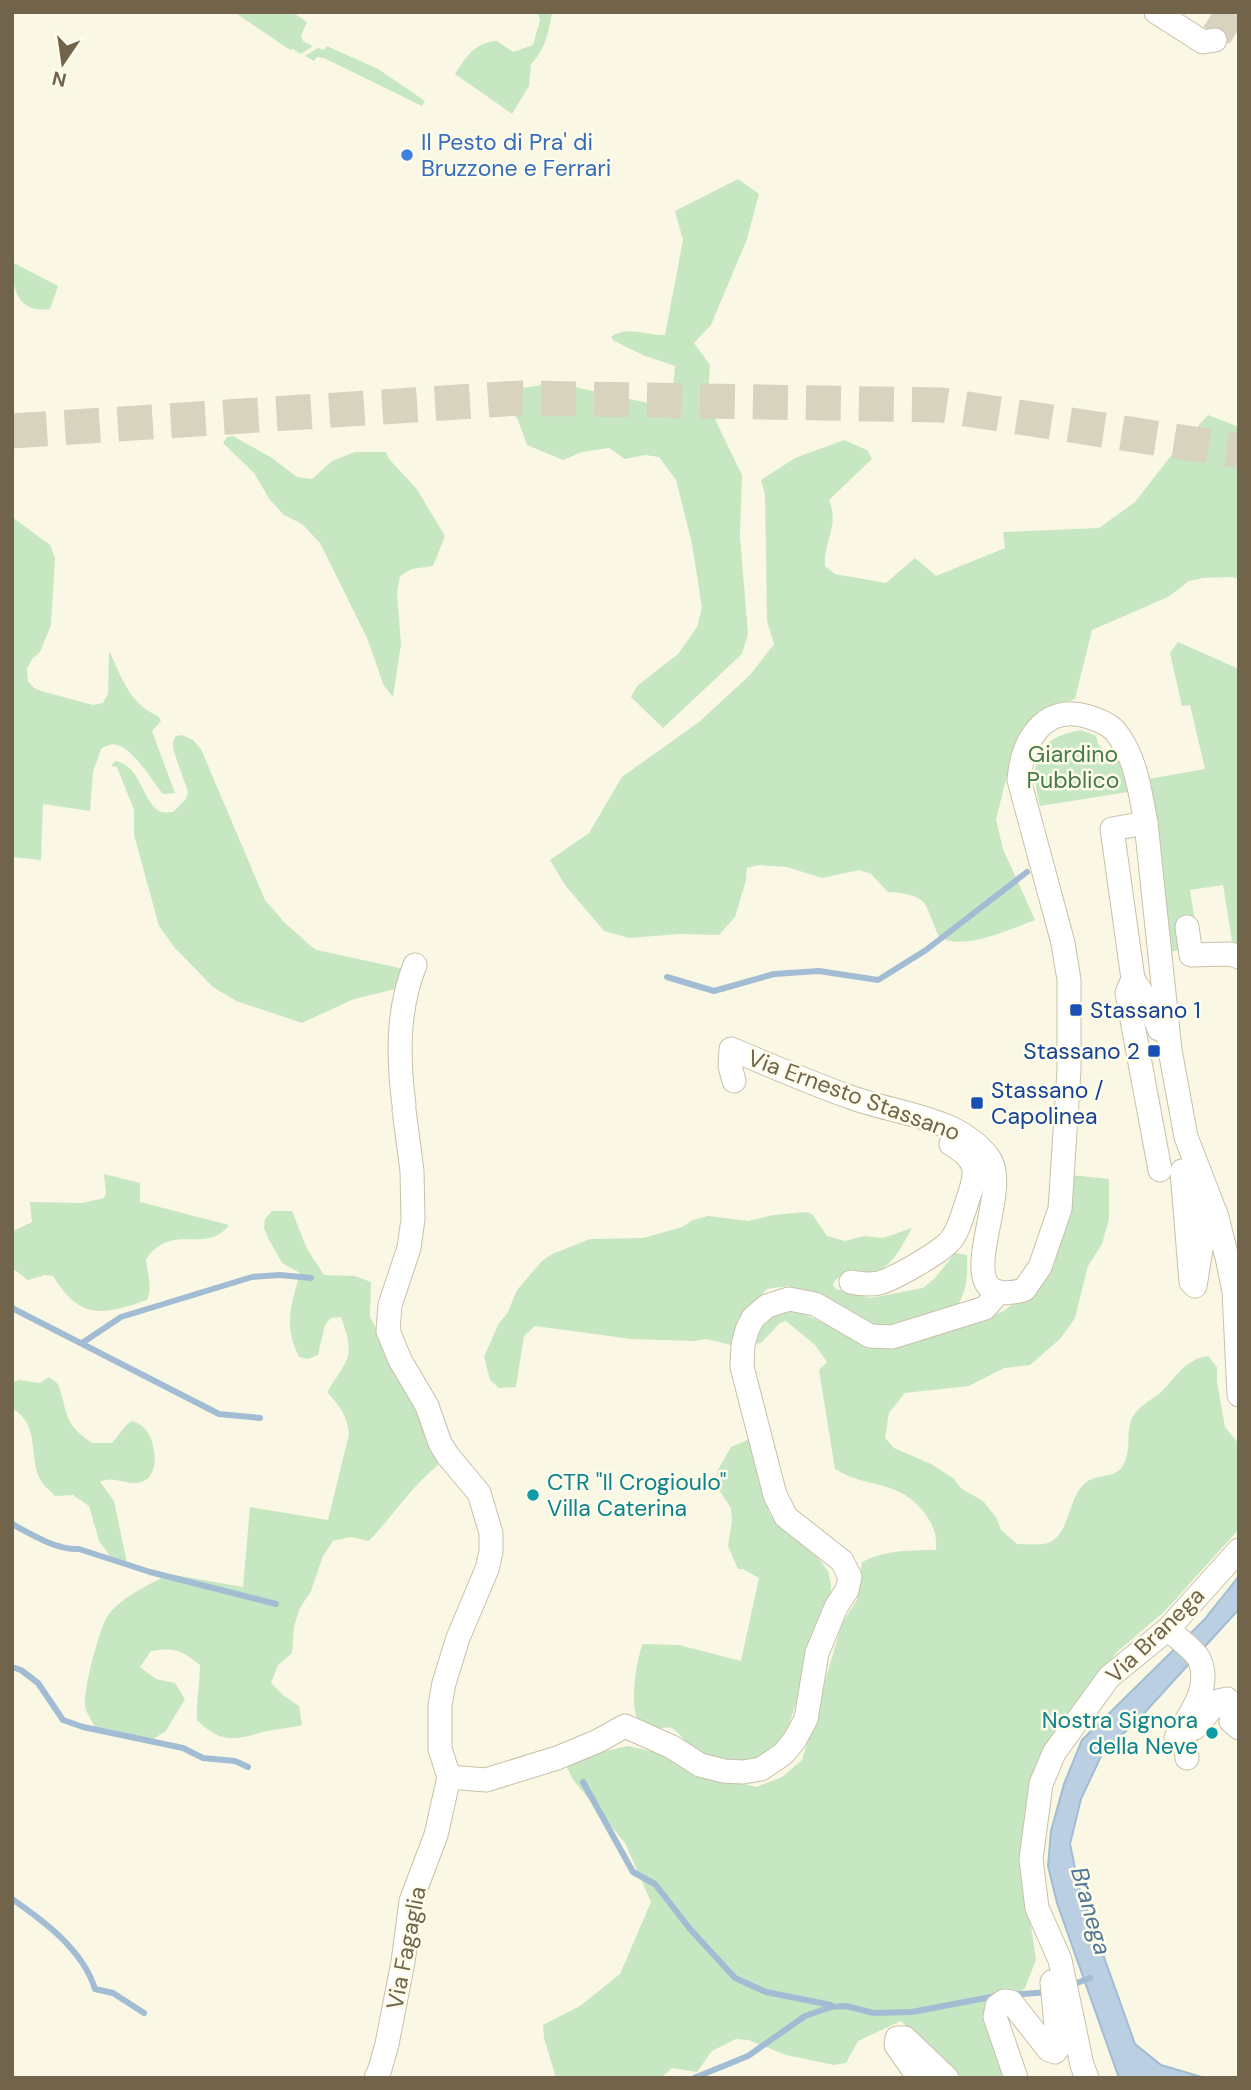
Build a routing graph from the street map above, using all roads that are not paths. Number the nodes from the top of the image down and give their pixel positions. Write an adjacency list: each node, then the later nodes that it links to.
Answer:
1 (1156, 12): 2 (street)
2 (1215, 40)
3 (1146, 823): 7 (street); 8 (street); 15 (street)
4 (1187, 927): 5 (street)
5 (1239, 957)
6 (415, 965): 20 (street)
7 (1133, 979): 8 (street); 11 (street)
8 (1167, 1032): 11 (street)
9 (734, 1081): 10 (street, Via Ernesto Stassano)
10 (948, 1127): 13 (street); 15 (street, Via Ernesto Stassano)
11 (1178, 1166): 12 (street); 12 (street); 16 (street)
12 (1203, 1231): 14 (street)
13 (851, 1282)
14 (1210, 1288)
15 (999, 1292): 20 (street)
16 (1239, 1395)
17 (1239, 1550): 18 (street, Via Branega)
18 (1172, 1634): 19 (street); 21 (street, Via Branega)
19 (1239, 1728)
20 (449, 1777): 22 (street, Via Fagaglia)
21 (1060, 1960): 25 (street); 26 (street, Via Branega)
22 (376, 2078)
23 (919, 2078): 24 (street)
24 (947, 2078)
25 (1016, 2078)
26 (1087, 2078)

